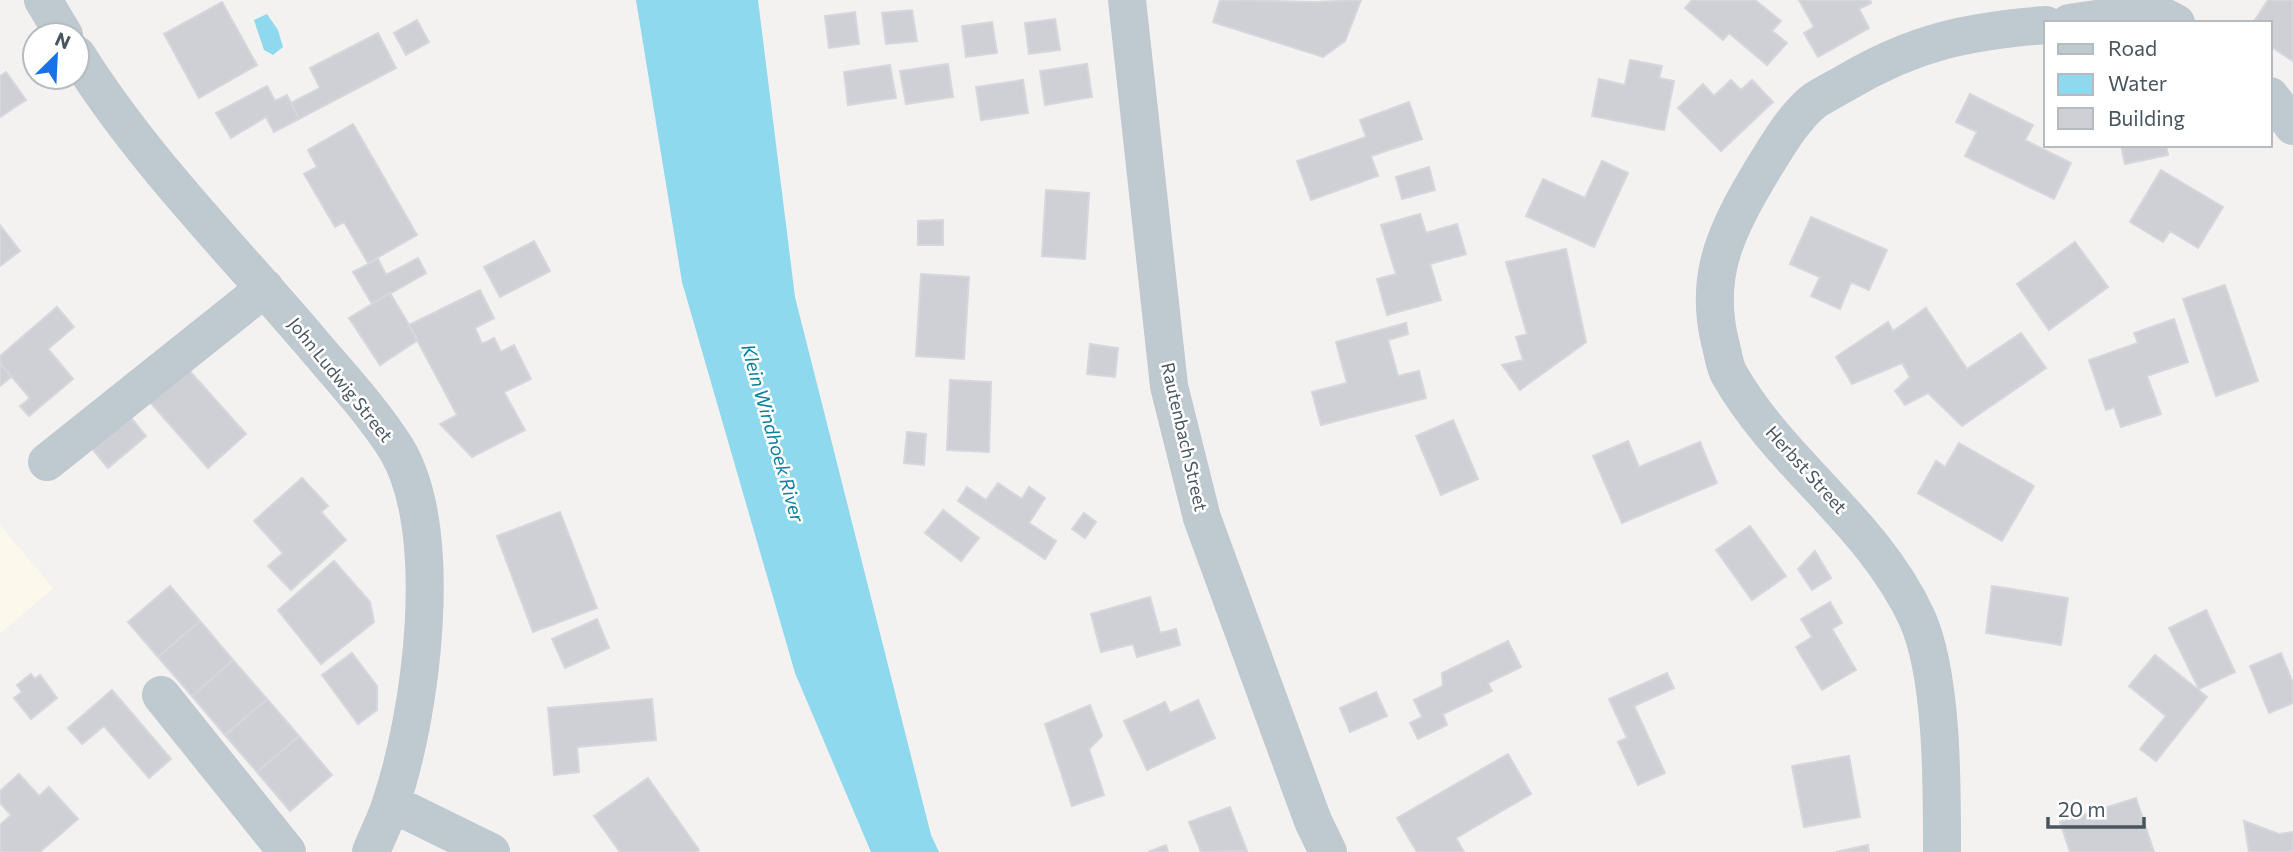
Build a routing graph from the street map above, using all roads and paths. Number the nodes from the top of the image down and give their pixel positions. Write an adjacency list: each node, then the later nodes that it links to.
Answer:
1 (43, 0): 3 (street)
2 (1127, 0): 17 (street, Rautenbach Street)
3 (56, 21)
4 (2082, 21): 5 (street)
5 (2172, 21)
6 (2044, 25): 18 (street, Herbst Street)
7 (91, 74): 10 (street, John Ludwig Street)
8 (2272, 99): 9 (street)
9 (2293, 126)
10 (265, 288): 11 (street); 13 (street, John Ludwig Street)
11 (47, 462)
12 (161, 695): 14 (street)
13 (391, 803): 15 (street, John Ludwig Street); 16 (street)
14 (287, 852)
15 (371, 852)
16 (491, 852)
17 (1328, 852)
18 (1942, 852)

